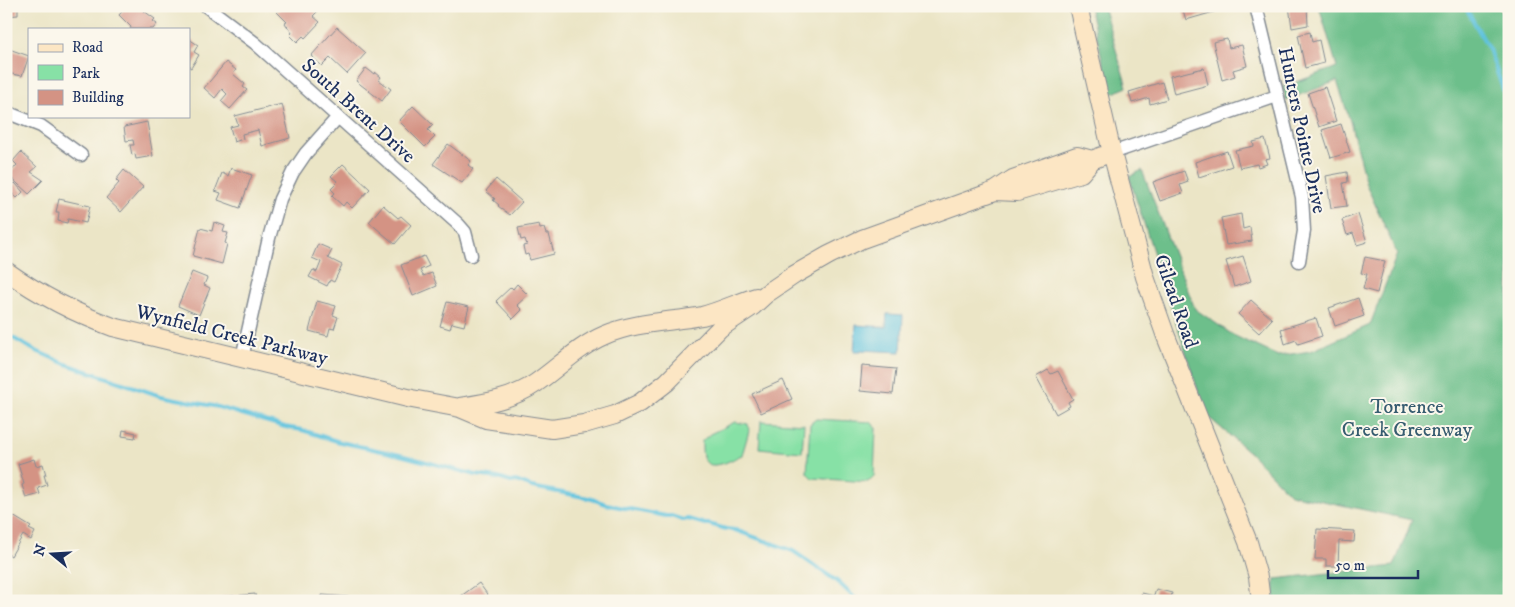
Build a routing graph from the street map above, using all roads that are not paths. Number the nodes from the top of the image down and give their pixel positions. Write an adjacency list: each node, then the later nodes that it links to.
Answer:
1 (206, 6): 6 (street, South Brent Drive)
2 (1078, 6): 7 (street, Gilead Road)
3 (1256, 6): 4 (street, Hunters Pointe Drive)
4 (1277, 96): 7 (street, Wynfield Creek Parkway); 10 (street, Hunters Pointe Drive)
5 (6, 112): 8 (street)
6 (338, 117): 9 (street, South Brent Drive); 13 (street)
7 (1112, 153): 12 (street, Wynfield Creek Parkway); 15 (street, Gilead Road)
8 (81, 155)
9 (471, 255)
10 (1299, 261)
11 (6, 270): 13 (street, Wynfield Creek Parkway)
12 (766, 294): 14 (street, Wynfield Creek Parkway); 14 (street, Wynfield Creek Parkway)
13 (242, 358): 14 (street, Wynfield Creek Parkway)
14 (460, 408)
15 (1260, 601)

